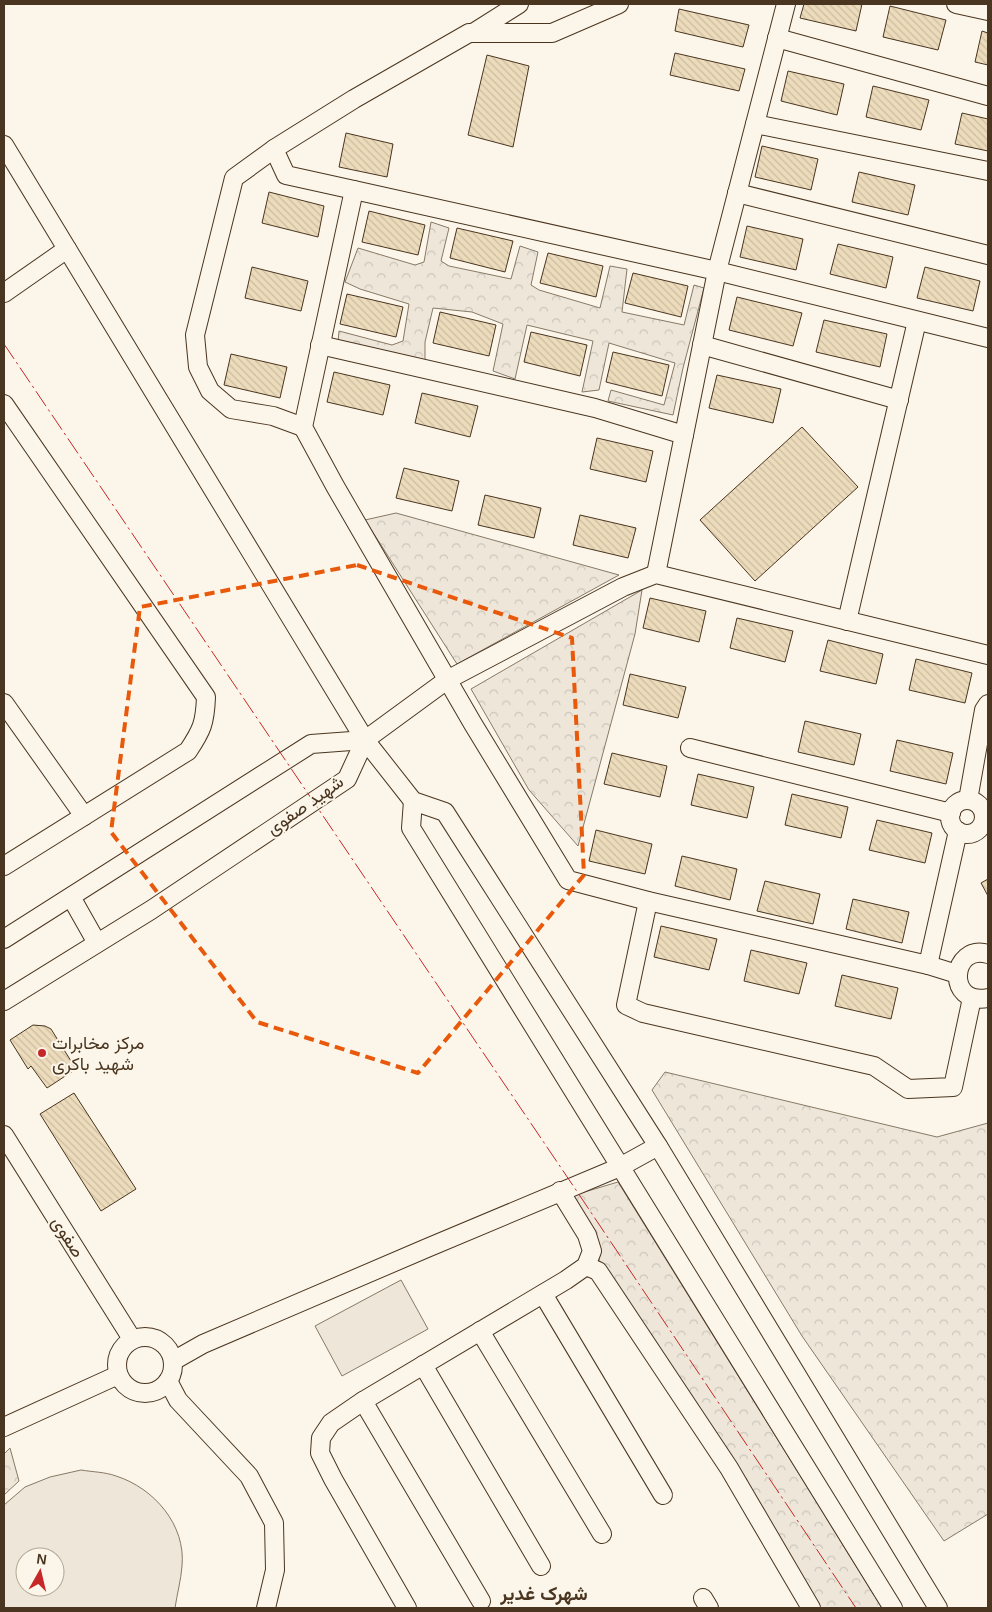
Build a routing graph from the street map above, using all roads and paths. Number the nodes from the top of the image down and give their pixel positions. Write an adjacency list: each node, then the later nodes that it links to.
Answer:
1 (519, 4): 6 (street)
2 (619, 4): 6 (street)
3 (786, 4): 7 (street)
4 (956, 4): 5 (street)
5 (988, 11)
6 (473, 33): 11 (street)
7 (777, 38): 8 (street); 9 (street)
8 (988, 96)
9 (755, 124): 12 (street); 14 (street)
10 (4, 144): 15 (street)
11 (274, 149): 13 (street); 25 (street)
12 (988, 171)
13 (354, 190): 17 (street); 21 (street)
14 (737, 193): 16 (street); 17 (street)
15 (67, 249): 18 (street); 33 (street)
16 (988, 256)
17 (717, 271): 19 (street); 22 (street)
18 (4, 293)
19 (917, 320): 20 (street); 23 (street)
20 (988, 338)
21 (320, 345): 25 (street); 26 (street)
22 (702, 345): 23 (street); 26 (street)
23 (899, 400): 28 (street)
24 (4, 404): 38 (street)
25 (303, 426): 30 (street)
26 (684, 435): 27 (street)
27 (656, 574): 28 (street); 30 (street)
28 (847, 621): 29 (street)
29 (988, 655)
30 (447, 680): 33 (street); 43 (street)
31 (4, 703): 38 (street)
32 (988, 704): 35 (street)
33 (365, 740): 36 (street); 42 (street); 45 (street, شهید صفوی)
34 (690, 748): 37 (street)
35 (968, 800): 37 (street); 39 (street)
36 (413, 801): 52 (street); 53 (street)
37 (951, 813): 40 (street)
38 (84, 816): 41 (street)
39 (986, 823): 40 (street)
40 (958, 831): 47 (street)
41 (4, 866)
42 (71, 897): 44 (street); 45 (street)
43 (648, 902): 47 (street); 49 (street)
44 (4, 939)
45 (97, 943): 50 (street, شهید صفوی)
46 (988, 954): 48 (street)
47 (928, 965): 48 (street)
48 (957, 974): 49 (street)
49 (980, 998)
50 (4, 1001)
51 (4, 1136): 58 (street, صفوی)
52 (658, 1146): 53 (street); 73 (street)
53 (620, 1167): 54 (street); 72 (street)
54 (560, 1191): 55 (street); 59 (street)
55 (586, 1266): 56 (street); 71 (street)
56 (543, 1294): 57 (street); 65 (street)
57 (480, 1331): 60 (street); 66 (street)
58 (132, 1339): 59 (street); 61 (street)
59 (173, 1361): 62 (street)
60 (422, 1365): 63 (street); 67 (street)
61 (118, 1375): 62 (street); 64 (street)
62 (168, 1381): 69 (street)
63 (363, 1401): 68 (street); 70 (street)
64 (4, 1427)
65 (662, 1495)
66 (602, 1534)
67 (541, 1566)
68 (481, 1601)
69 (271, 1604)
70 (407, 1608)
71 (811, 1608)
72 (893, 1608)
73 (938, 1608)

